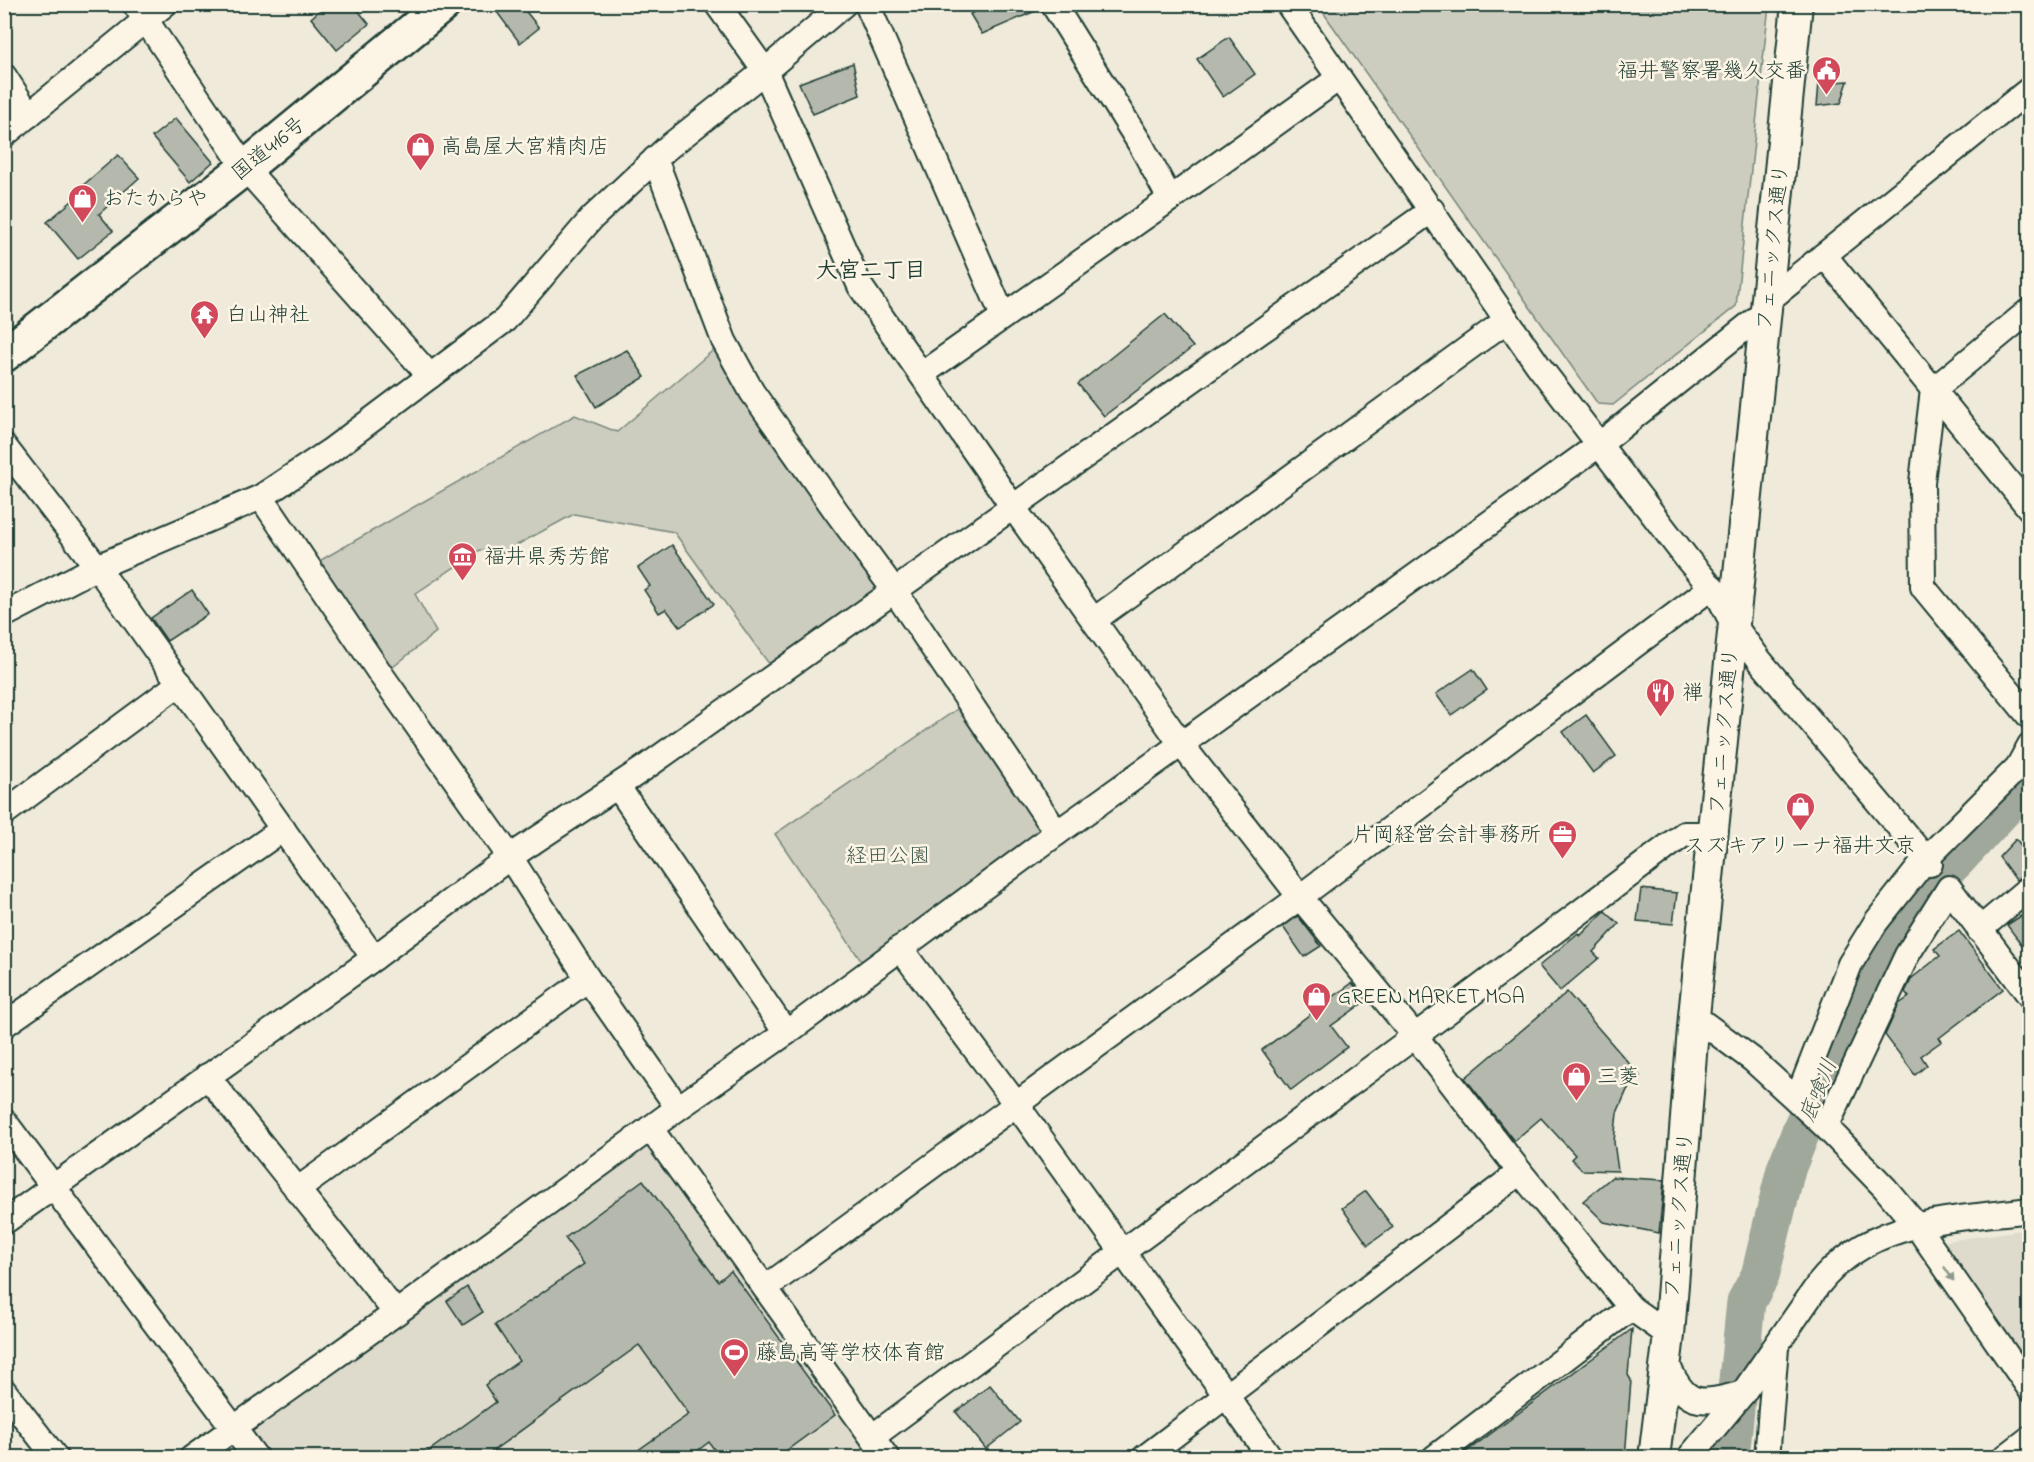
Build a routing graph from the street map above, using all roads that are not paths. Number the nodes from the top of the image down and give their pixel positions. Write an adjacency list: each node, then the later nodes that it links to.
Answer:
1 (165, 4): 9 (street)
2 (444, 4): 17 (highway, 国道416号)
3 (717, 4): 10 (street)
4 (844, 4): 10 (street)
5 (867, 4): 23 (street)
6 (1053, 4): 18 (street)
7 (1288, 4): 12 (street)
8 (1797, 4): 21 (main road, フェニックス通り)
9 (140, 13): 14 (street); 17 (street)
10 (765, 71): 16 (street); 26 (street)
11 (4, 76): 14 (street)
12 (1339, 78): 18 (street); 19 (street)
13 (2030, 89): 20 (street)
14 (29, 115): 15 (street)
15 (4, 135)
16 (656, 159): 27 (street); 36 (street)
17 (244, 168): 25 (highway, 国道416号); 27 (street)
18 (1170, 199): 23 (street)
19 (1432, 210): 24 (street); 33 (street)
20 (1824, 255): 21 (street); 28 (street)
21 (1765, 307): 29 (street); 39 (main road, フェニックス通り)
22 (2030, 310): 28 (street)
23 (1003, 316): 26 (street)
24 (1507, 320): 29 (street); 38 (street)
25 (4, 355)
26 (921, 374): 33 (street)
27 (430, 376): 31 (street)
28 (1933, 390): 32 (street); 41 (street)
29 (1600, 444): 35 (street); 42 (street)
30 (4, 446): 34 (street)
31 (261, 497): 34 (street); 49 (street)
32 (2028, 505)
33 (1013, 507): 36 (street); 38 (street)
34 (97, 567): 37 (street); 40 (street)
35 (1712, 587): 39 (street); 52 (street)
36 (894, 590): 44 (street); 47 (street)
37 (4, 615)
38 (1094, 620): 42 (street)
39 (1733, 624): 48 (main road, フェニックス通り); 50 (street)
40 (180, 684): 45 (street); 46 (street)
41 (2030, 717)
42 (1182, 745): 47 (street); 52 (street)
43 (2030, 745): 50 (street)
44 (618, 787): 49 (street); 60 (street)
45 (4, 813)
46 (283, 829): 55 (street); 59 (street)
47 (1057, 833): 54 (street)
48 (1713, 834): 58 (main road, フェニックス通り); 61 (street)
49 (510, 857): 55 (street); 56 (street)
50 (1928, 862): 63 (street)
51 (2030, 887): 53 (street)
52 (1300, 897): 61 (street); 64 (street)
53 (1979, 930): 57 (street); 67 (street)
54 (900, 948): 60 (street); 64 (street)
55 (374, 958): 62 (street)
56 (588, 979): 65 (street); 71 (street)
57 (2030, 996)
58 (1694, 1016): 63 (street); 79 (main road, フェニックス通り)
59 (4, 1025)
60 (786, 1033): 65 (street)
61 (1414, 1036): 69 (street); 75 (street)
62 (207, 1076): 70 (street); 71 (street)
63 (1797, 1100): 67 (street)
64 (1016, 1104): 75 (street); 76 (street)
65 (678, 1108): 68 (street)
66 (4, 1121): 70 (street)
67 (1826, 1127): 74 (street)
68 (650, 1128): 76 (street); 78 (street)
69 (1520, 1172): 77 (street); 84 (street)
70 (55, 1187): 73 (street); 85 (street)
71 (297, 1190): 78 (street)
72 (2030, 1210): 74 (street)
73 (4, 1222)
74 (1916, 1225): 80 (street); 81 (street, one-way to 81)
75 (1122, 1251): 84 (street); 86 (street)
76 (765, 1288): 86 (street)
77 (1631, 1308): 79 (street); 95 (street)
78 (396, 1313): 85 (street)
79 (1667, 1348): 82 (street); 96 (main road, フェニックス通り)
80 (1774, 1349): 82 (street); 97 (street)
81 (2030, 1389)
82 (1743, 1393): 88 (street)
83 (6, 1395): 89 (street)
84 (1226, 1395): 93 (street); 94 (street)
85 (235, 1427): 90 (street); 91 (street)
86 (872, 1437): 92 (street)
87 (2030, 1438): 98 (street)
88 (1696, 1449)
89 (56, 1458)
90 (192, 1458)
91 (256, 1458)
92 (887, 1458)
93 (1144, 1458)
94 (1271, 1458)
95 (1434, 1458)
96 (1654, 1458)
97 (1767, 1458)
98 (2004, 1458)

